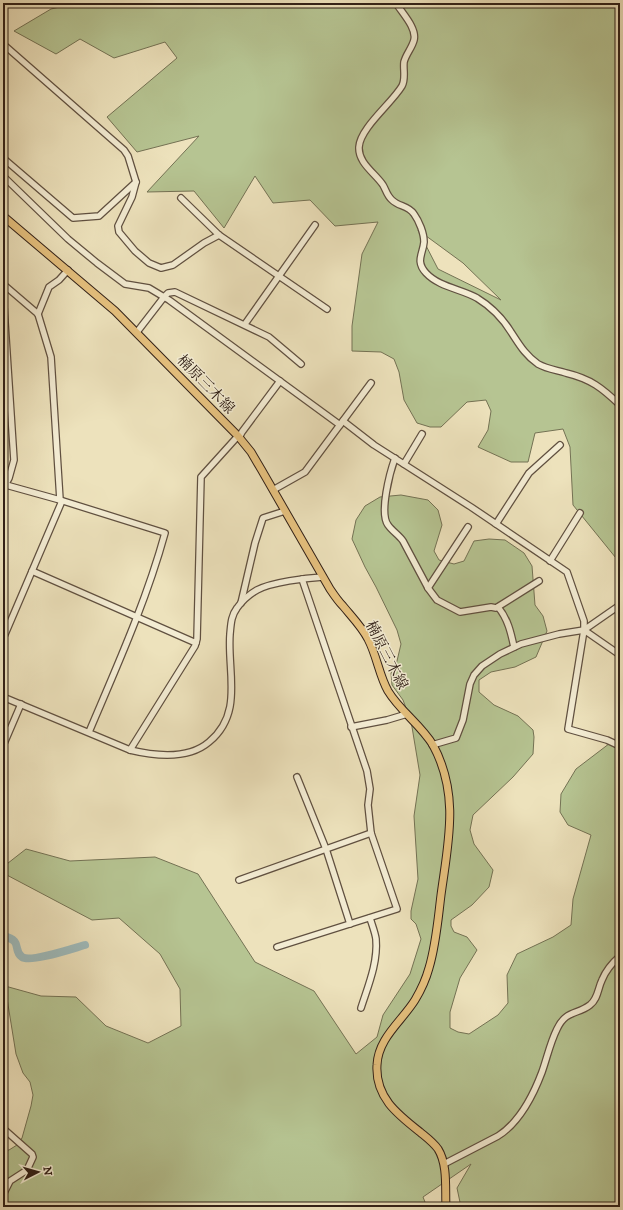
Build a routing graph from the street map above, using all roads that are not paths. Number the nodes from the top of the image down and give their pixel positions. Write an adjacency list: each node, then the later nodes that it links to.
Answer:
1 (396, 3): 22 (street)
2 (3, 44): 5 (street)
3 (3, 158): 5 (street)
4 (3, 176): 14 (street)
5 (136, 182): 9 (street)
6 (181, 198): 9 (street)
7 (3, 216): 10 (main road, 楠原三木線)
8 (315, 225): 11 (street)
9 (219, 235): 11 (street)
10 (68, 270): 16 (street); 18 (main road, 楠原三木線)
11 (279, 276): 15 (street); 17 (street)
12 (3, 284): 16 (street)
13 (3, 292): 29 (street)
14 (164, 297): 17 (street); 18 (street); 20 (street)
15 (327, 309)
16 (38, 314): 31 (street)
17 (245, 324): 19 (street)
18 (136, 332): 25 (main road, 楠原三木線)
19 (301, 364)
20 (280, 381): 23 (street); 25 (street)
21 (371, 383): 23 (street)
22 (620, 405)
23 (341, 423): 27 (street); 30 (street)
24 (422, 434): 28 (street)
25 (238, 437): 30 (main road, 楠原三木線); 48 (street)
26 (560, 445): 34 (street)
27 (395, 458): 28 (street); 41 (street)
28 (404, 464): 34 (street)
29 (4, 487): 31 (street)
30 (273, 490): 32 (main road, 楠原三木線)
31 (61, 501): 37 (street); 45 (street)
32 (285, 511): 38 (main road, 楠原三木線); 42 (street)
33 (580, 513): 36 (street)
34 (496, 524): 36 (street)
35 (468, 527): 41 (street)
36 (550, 561): 46 (street)
37 (32, 572): 45 (street); 47 (street)
38 (323, 576): 39 (street); 53 (main road, 楠原三木線)
39 (302, 579): 42 (street); 54 (street)
40 (539, 581): 44 (street)
41 (428, 588): 44 (street)
42 (241, 604): 59 (street)
43 (620, 605): 46 (street)
44 (498, 607): 49 (street)
45 (138, 617): 48 (street); 55 (street)
46 (584, 630): 49 (street); 50 (street); 58 (street)
47 (3, 638)
48 (196, 643): 59 (street)
49 (514, 647): 56 (street)
50 (620, 655)
51 (3, 697): 52 (street)
52 (21, 704): 55 (street); 57 (street)
53 (407, 714): 54 (street); 56 (main road, 楠原三木線)
54 (351, 726): 61 (street)
55 (89, 732): 59 (street)
56 (432, 745): 70 (main road, 楠原三木線)
57 (3, 746)
58 (620, 746)
59 (130, 750)
60 (297, 777): 62 (street)
61 (371, 833): 62 (street); 64 (street)
62 (326, 849): 63 (street); 65 (street)
63 (239, 880)
64 (370, 918): 65 (street); 68 (street)
65 (350, 924): 66 (street)
66 (277, 947)
67 (620, 956): 70 (street)
68 (360, 1008)
69 (3, 1130): 71 (street)
70 (444, 1164): 72 (main road, 楠原三木線)
71 (3, 1195)
72 (446, 1207)

